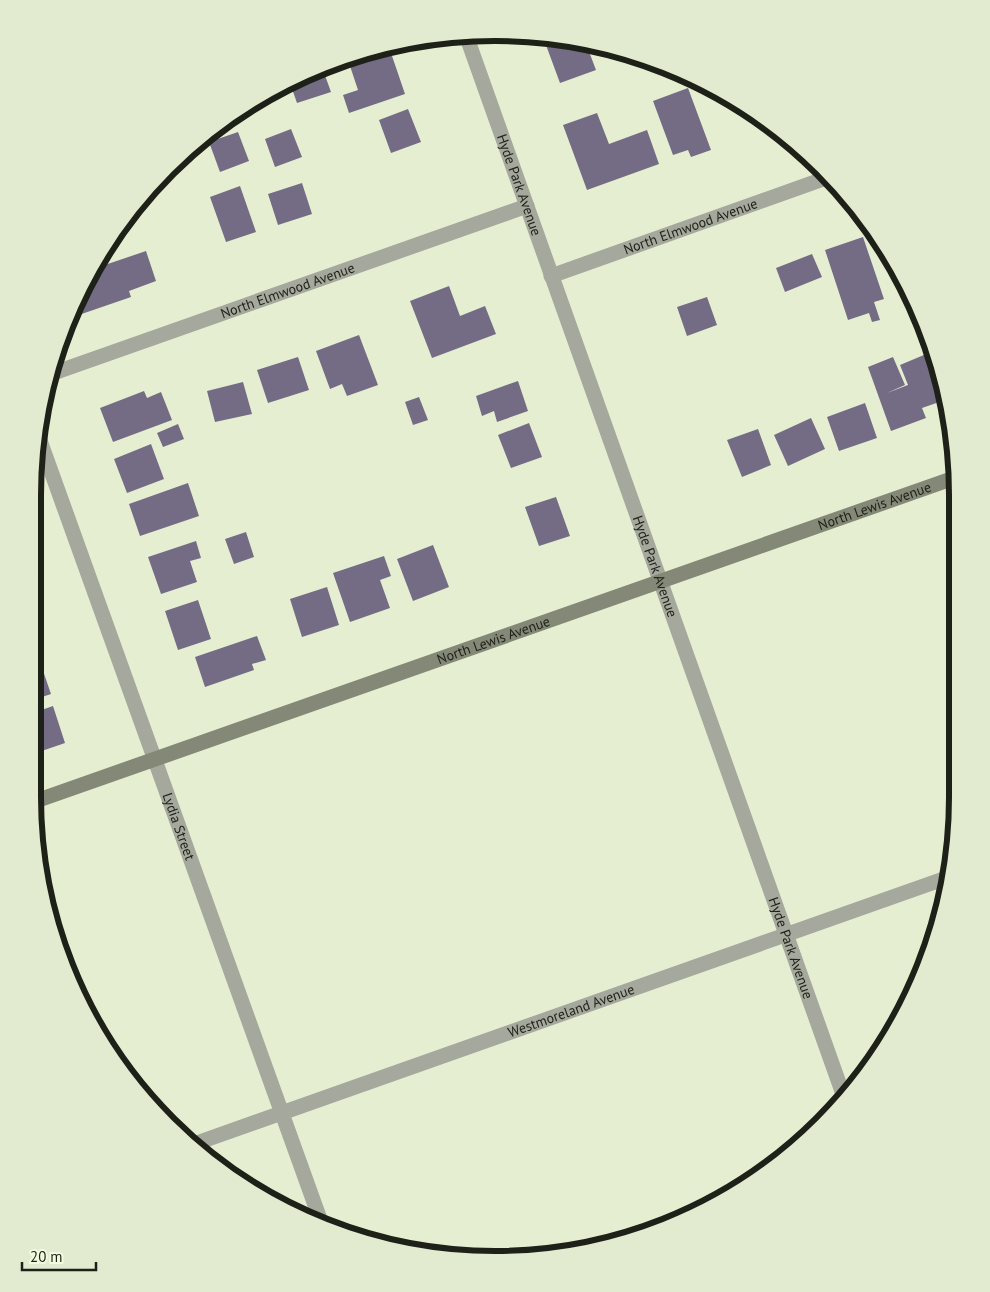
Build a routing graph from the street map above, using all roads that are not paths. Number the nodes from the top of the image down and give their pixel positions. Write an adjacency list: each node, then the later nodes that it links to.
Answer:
1 (468, 42): 3 (street, Hyde Park Avenue)
2 (821, 180): 4 (street, North Elmwood Avenue)
3 (527, 206): 4 (street, Hyde Park Avenue); 5 (street, North Elmwood Avenue)
4 (551, 276): 8 (street, Hyde Park Avenue)
5 (59, 371)
6 (44, 450): 9 (street, Lydia Street)
7 (948, 480): 8 (main road, North Lewis Avenue)
8 (660, 581): 9 (main road, North Lewis Avenue); 12 (street, Hyde Park Avenue)
9 (155, 759): 10 (main road, North Lewis Avenue); 14 (street, Lydia Street)
10 (41, 799)
11 (941, 880): 12 (street, Westmoreland Avenue)
12 (786, 934): 13 (street, Hyde Park Avenue); 14 (street, Westmoreland Avenue)
13 (841, 1090)
14 (282, 1113): 15 (street, Westmoreland Avenue); 16 (street, Lydia Street)
15 (200, 1142)
16 (319, 1215)

